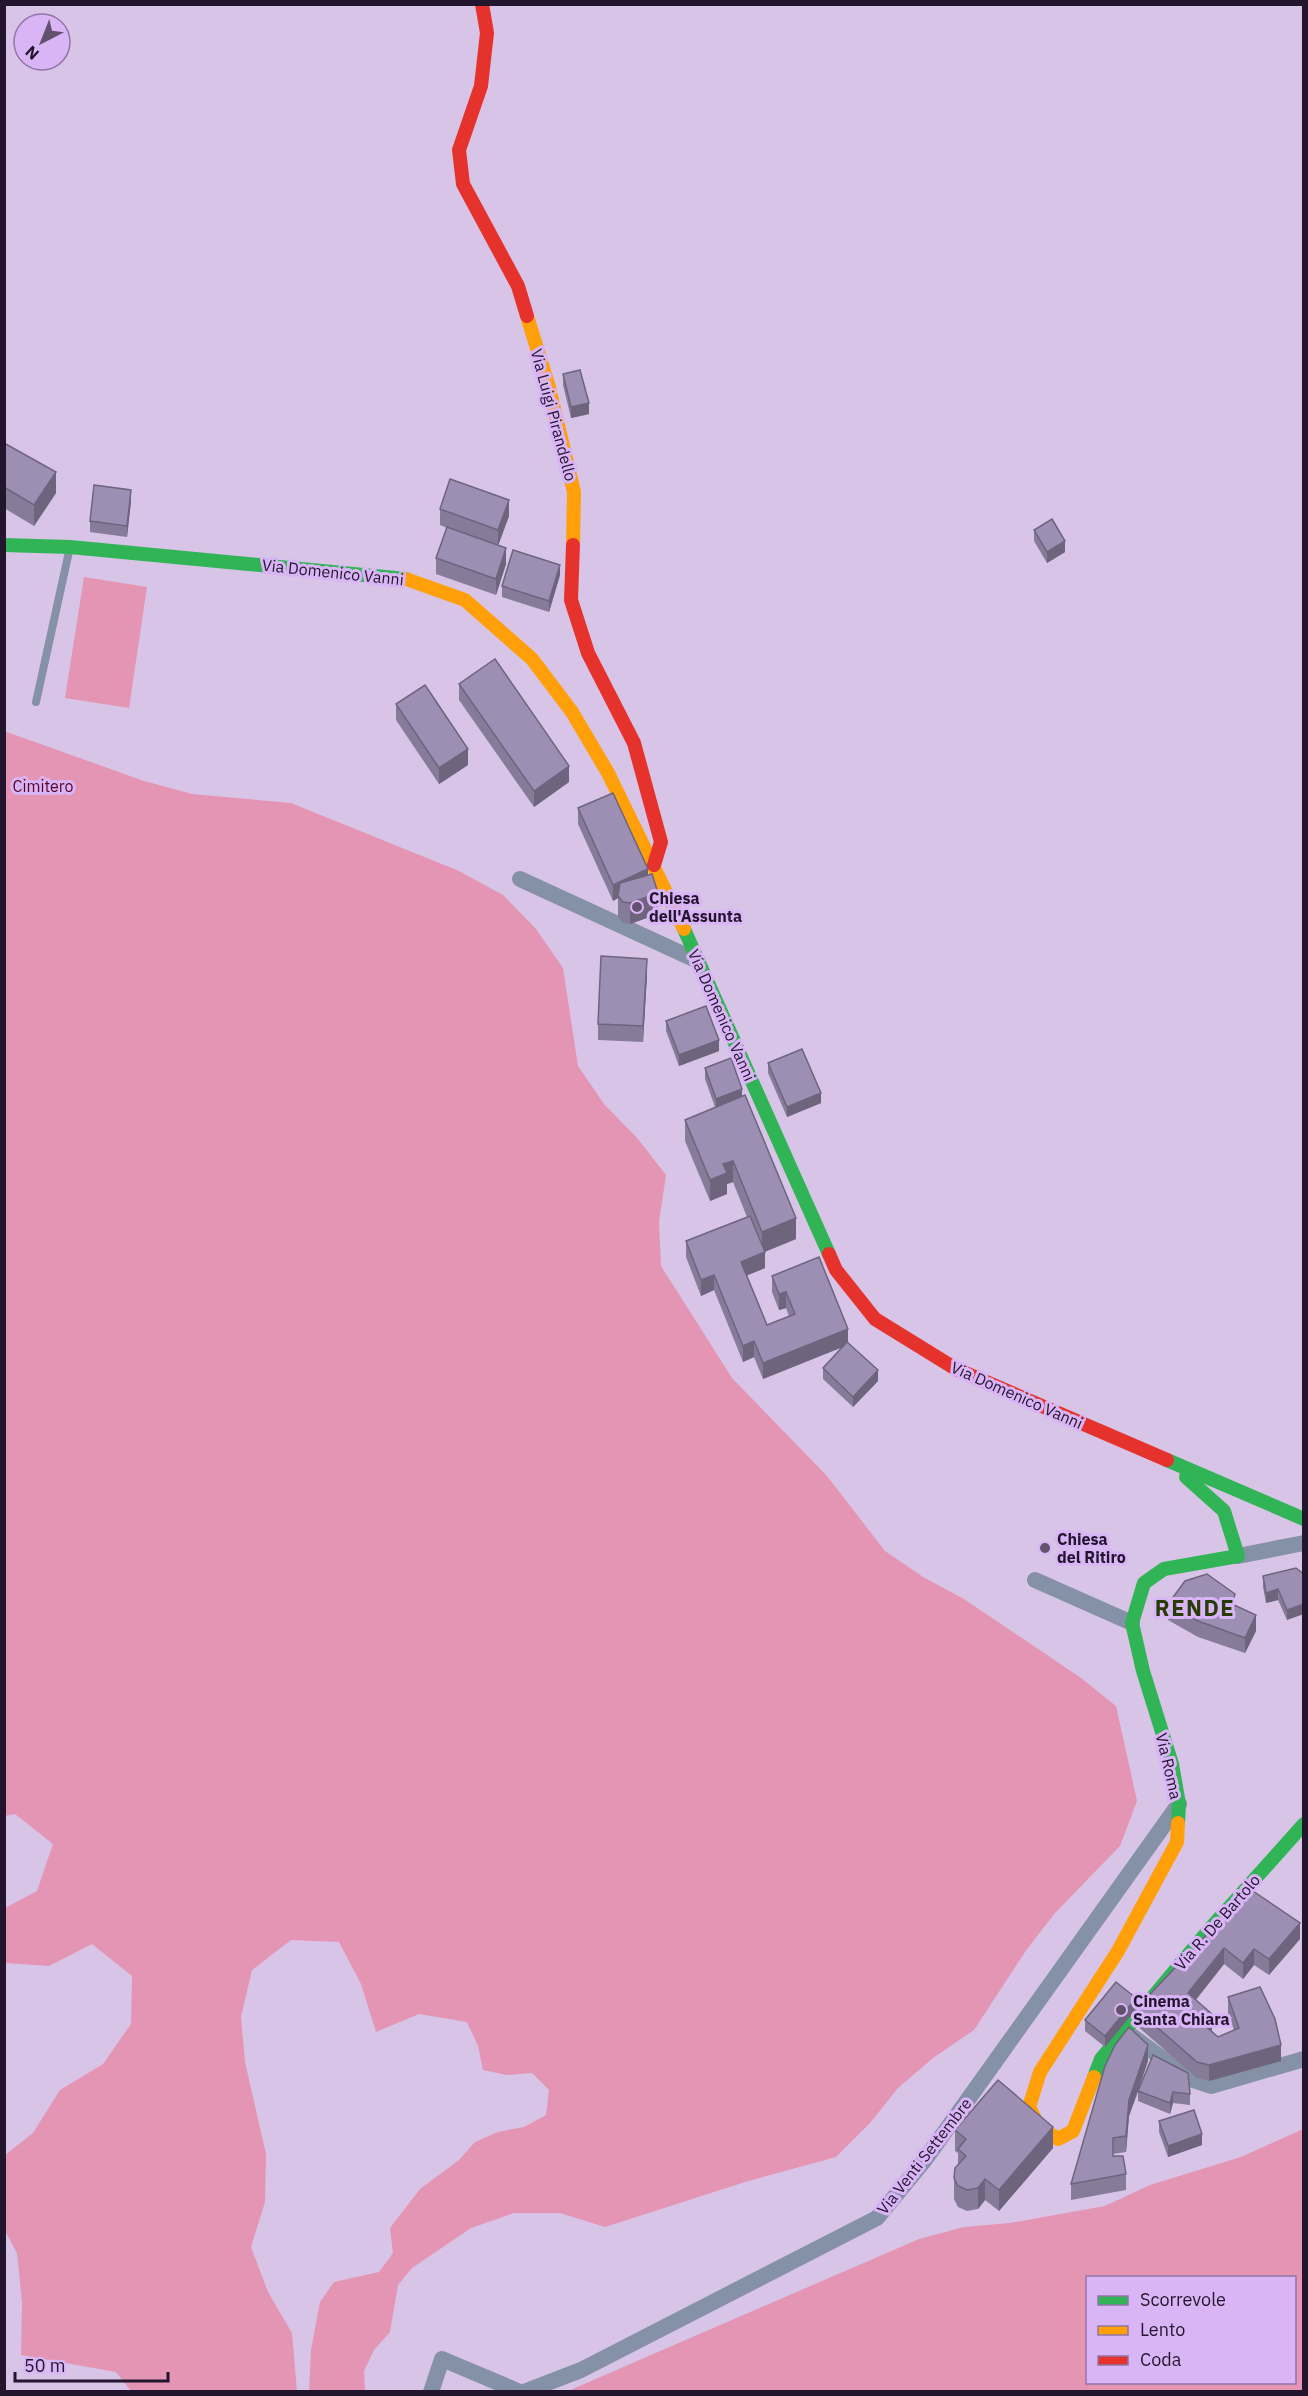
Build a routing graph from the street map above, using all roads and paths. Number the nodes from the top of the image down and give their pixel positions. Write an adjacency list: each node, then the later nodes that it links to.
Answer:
1 (482, 4): 5 (street, Via Luigi Pirandello)
2 (4, 545): 3 (street, Via Domenico Vanni)
3 (70, 547): 4 (lane); 5 (street, Via Domenico Vanni)
4 (36, 702)
5 (654, 865): 7 (street, Via Domenico Vanni)
6 (520, 879): 7 (street)
7 (698, 961): 8 (street, Via Domenico Vanni)
8 (1156, 1455): 9 (street, Via Domenico Vanni); 11 (street)
9 (1304, 1519)
10 (1304, 1543): 11 (street)
11 (1239, 1556): 13 (street, Via Roma)
12 (1035, 1580): 13 (street)
13 (1132, 1623): 14 (street, Via Roma)
14 (1179, 1804): 18 (street, Via Roma); 20 (street, Via Venti Settembre)
15 (1304, 1824): 16 (street, Via R. De Bartolo)
16 (1125, 2030): 17 (street); 18 (street, Via R. De Bartolo)
17 (1304, 2059)
18 (1058, 2139)
19 (431, 2391): 20 (street, Via Venti Settembre)
20 (522, 2391)

